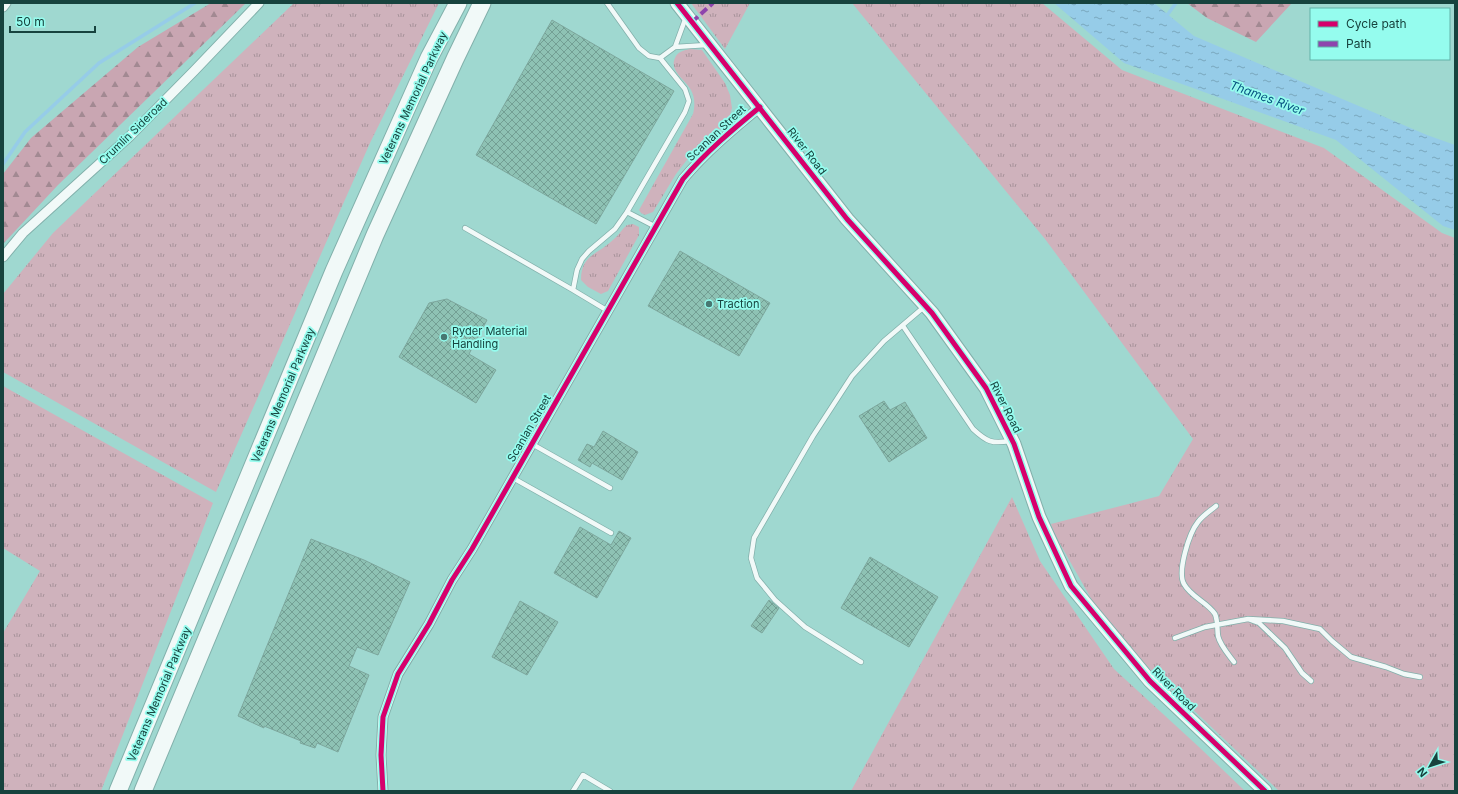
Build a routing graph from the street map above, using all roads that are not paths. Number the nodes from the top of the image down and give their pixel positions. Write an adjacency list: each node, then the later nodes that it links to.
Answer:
1 (6, 3): 7 (street)
2 (259, 3): 16 (street, Crumlin Sideroad)
3 (458, 3): 34 (highway, Veterans Memorial Parkway)
4 (482, 3): 35 (highway, Veterans Memorial Parkway)
5 (607, 3): 11 (lane)
6 (677, 3): 8 (street, River Road)
7 (3, 7)
8 (687, 15): 9 (street, River Road); 10 (lane)
9 (710, 44): 10 (lane); 12 (street, River Road)
10 (675, 47): 11 (lane)
11 (660, 58): 13 (lane)
12 (760, 107): 14 (street, Scanlan Street); 18 (street, River Road)
13 (627, 212): 14 (lane); 17 (lane)
14 (656, 227): 19 (street, Scanlan Street)
15 (464, 228): 17 (lane)
16 (3, 256)
17 (573, 290): 19 (lane)
18 (925, 306): 20 (lane); 21 (street, River Road)
19 (608, 311): 22 (street, Scanlan Street)
20 (903, 326): 21 (lane); 30 (lane)
21 (1012, 440): 39 (street, River Road)
22 (532, 444): 23 (street, Scanlan Street); 24 (lane)
23 (513, 478): 26 (lane); 36 (street, Scanlan Street)
24 (610, 488)
25 (1216, 506): 28 (lane)
26 (611, 533)
27 (1248, 619): 28 (lane); 32 (lane); 33 (lane)
28 (1217, 625): 29 (lane); 31 (lane)
29 (1175, 638)
30 (861, 662)
31 (1234, 662)
32 (1420, 678)
33 (1311, 681)
34 (118, 791)
35 (143, 791)
36 (383, 791)
37 (573, 791): 38 (lane)
38 (610, 791)
39 (1265, 791)

